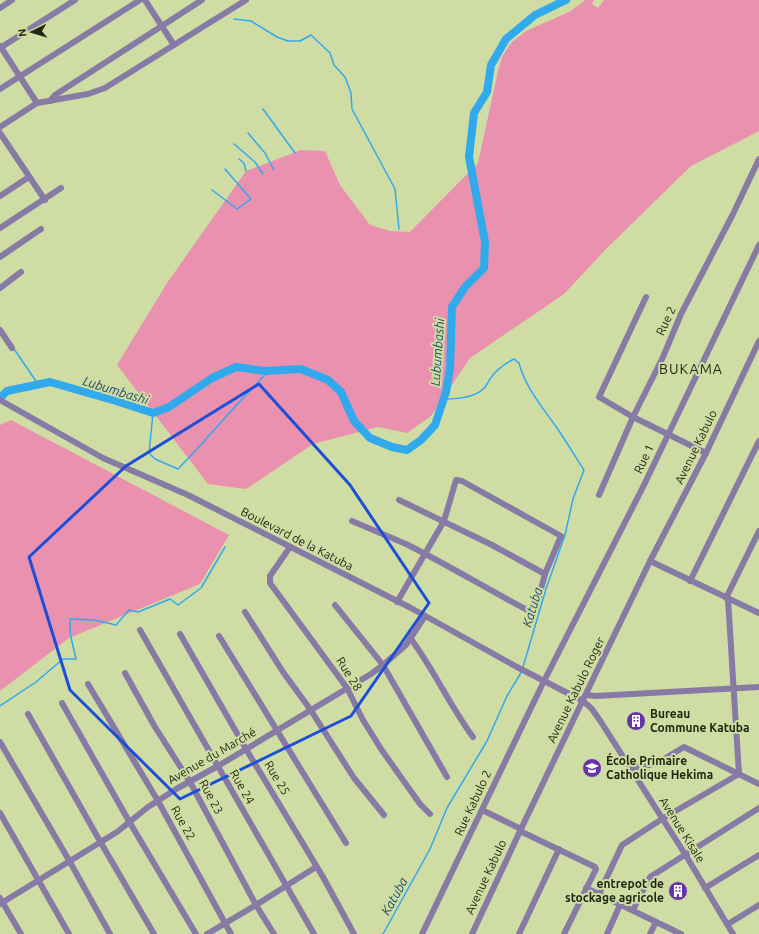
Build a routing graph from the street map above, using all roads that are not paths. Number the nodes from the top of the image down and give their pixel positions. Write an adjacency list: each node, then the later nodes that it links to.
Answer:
1 (12, 0): 7 (street)
2 (75, 0): 10 (street)
3 (140, 0): 11 (street)
4 (145, 0): 8 (street)
5 (202, 0): 8 (street)
6 (246, 0): 9 (street)
7 (0, 8)
8 (160, 26): 9 (street); 13 (street)
9 (174, 45): 13 (street)
10 (0, 47): 11 (street)
11 (20, 76): 12 (street); 14 (street)
12 (0, 89)
13 (50, 100): 14 (street)
14 (37, 103): 15 (street)
15 (0, 126)
16 (0, 133): 18 (street)
17 (759, 159): 33 (street, Rue 2)
18 (29, 177): 20 (street); 21 (street)
19 (61, 188): 21 (street)
20 (0, 196)
21 (45, 200): 22 (street)
22 (0, 228)
23 (41, 229): 25 (street)
24 (759, 244): 34 (street, Rue 1)
25 (0, 257)
26 (21, 272): 27 (street)
27 (0, 288)
28 (646, 297): 33 (street)
29 (0, 330): 31 (street)
30 (758, 344): 36 (street, Avenue Kabulo)
31 (12, 348)
32 (0, 400): 42 (street, Boulevard de la Katuba)
33 (633, 417): 34 (street); 37 (street, Rue 2)
34 (668, 434): 36 (street); 59 (street, Rue 1)
35 (759, 441): 46 (street)
36 (706, 453): 44 (street, Avenue Kabulo)
37 (599, 495)
38 (399, 500): 40 (street)
39 (352, 521): 43 (street)
40 (444, 521): 43 (street); 45 (street); 45 (street)
41 (759, 531): 47 (street)
42 (290, 547): 48 (street, Boulevard de la Katuba); 62 (street, Rue 28)
43 (425, 554): 45 (street); 48 (street)
44 (650, 561): 46 (street); 64 (street, Avenue Kabulo Roger)
45 (545, 574)
46 (690, 581): 47 (street)
47 (727, 598): 51 (street); 63 (street)
48 (397, 602): 52 (street, Boulevard de la Katuba)
49 (335, 605): 57 (street)
50 (245, 612): 66 (street)
51 (759, 614)
52 (425, 616): 56 (street, Avenue du Marché); 59 (street, Boulevard de la Katuba)
53 (140, 630): 72 (street, Rue 24)
54 (180, 634): 71 (street, Rue 25)
55 (219, 636): 68 (street)
56 (411, 639): 57 (street, Avenue du Marché); 69 (street)
57 (383, 665): 62 (street, Avenue du Marché); 75 (street)
58 (125, 673): 76 (street, Rue 23)
59 (544, 681): 64 (street, Boulevard de la Katuba); 80 (street, Rue Kabulo 2)
60 (88, 684): 78 (street, Rue 22)
61 (759, 687): 63 (street)
62 (346, 688): 66 (street, Avenue du Marché); 82 (street, Rue 28)
63 (733, 688): 64 (street); 74 (street)
64 (584, 698): 73 (street, Avenue Kisale); 86 (street, Avenue Kabulo Roger)
65 (62, 703): 85 (street)
66 (310, 709): 68 (street, Avenue du Marché); 83 (street)
67 (28, 714): 87 (street)
68 (276, 731): 71 (street, Avenue du Marché); 88 (street)
69 (473, 737)
70 (0, 742): 92 (street)
71 (246, 749): 72 (street, Avenue du Marché); 93 (street, Rue 25)
72 (218, 766): 76 (street, Avenue du Marché); 95 (street, Rue 24)
73 (630, 768): 74 (street); 84 (street, Avenue Kisale)
74 (739, 774): 77 (street); 84 (street)
75 (448, 777)
76 (190, 782): 78 (street, Avenue du Marché); 100 (street, Rue 23)
77 (759, 784)
78 (158, 801): 85 (street, Avenue du Marché); 105 (street, Rue 22)
79 (759, 808): 90 (street)
80 (482, 810): 86 (street); 117 (street, Rue Kabulo 2)
81 (0, 813): 94 (street)
82 (430, 814)
83 (384, 815)
84 (662, 819): 90 (street, Avenue Kisale); 98 (street)
85 (130, 823): 87 (street, Avenue du Marché); 111 (street)
86 (520, 830): 89 (street); 118 (street, Avenue Kabulo)
87 (101, 843): 92 (street, Avenue du Marché); 110 (street)
88 (346, 843)
89 (559, 849): 96 (street); 119 (street)
90 (685, 854): 97 (street, Avenue Kisale); 103 (street)
91 (759, 855): 97 (street)
92 (70, 862): 94 (street, Avenue du Marché); 109 (street)
93 (316, 867): 95 (street); 116 (street, Rue 25)
94 (39, 880): 99 (street, Avenue du Marché); 108 (street)
95 (286, 886): 100 (street); 115 (street, Rue 24)
96 (586, 888): 98 (street); 120 (street)
97 (705, 888): 106 (street, Avenue Kisale)
98 (598, 894): 101 (street)
99 (1, 901): 107 (street)
100 (256, 905): 105 (street); 114 (street, Rue 23)
101 (620, 905): 103 (street); 121 (street)
102 (759, 905): 106 (street)
103 (633, 910): 104 (street)
104 (656, 922): 122 (street); 123 (street)
105 (225, 924): 112 (street); 113 (street, Rue 22)
106 (728, 924): 124 (street, Avenue Kisale)
107 (21, 934)
108 (69, 934)
109 (110, 934)
110 (154, 934)
111 (196, 934)
112 (207, 934)
113 (231, 934)
114 (274, 934)
115 (314, 934)
116 (354, 934)
117 (422, 934)
118 (472, 934)
119 (519, 934)
120 (564, 934)
121 (607, 934)
122 (650, 934)
123 (680, 934)
124 (732, 934)

